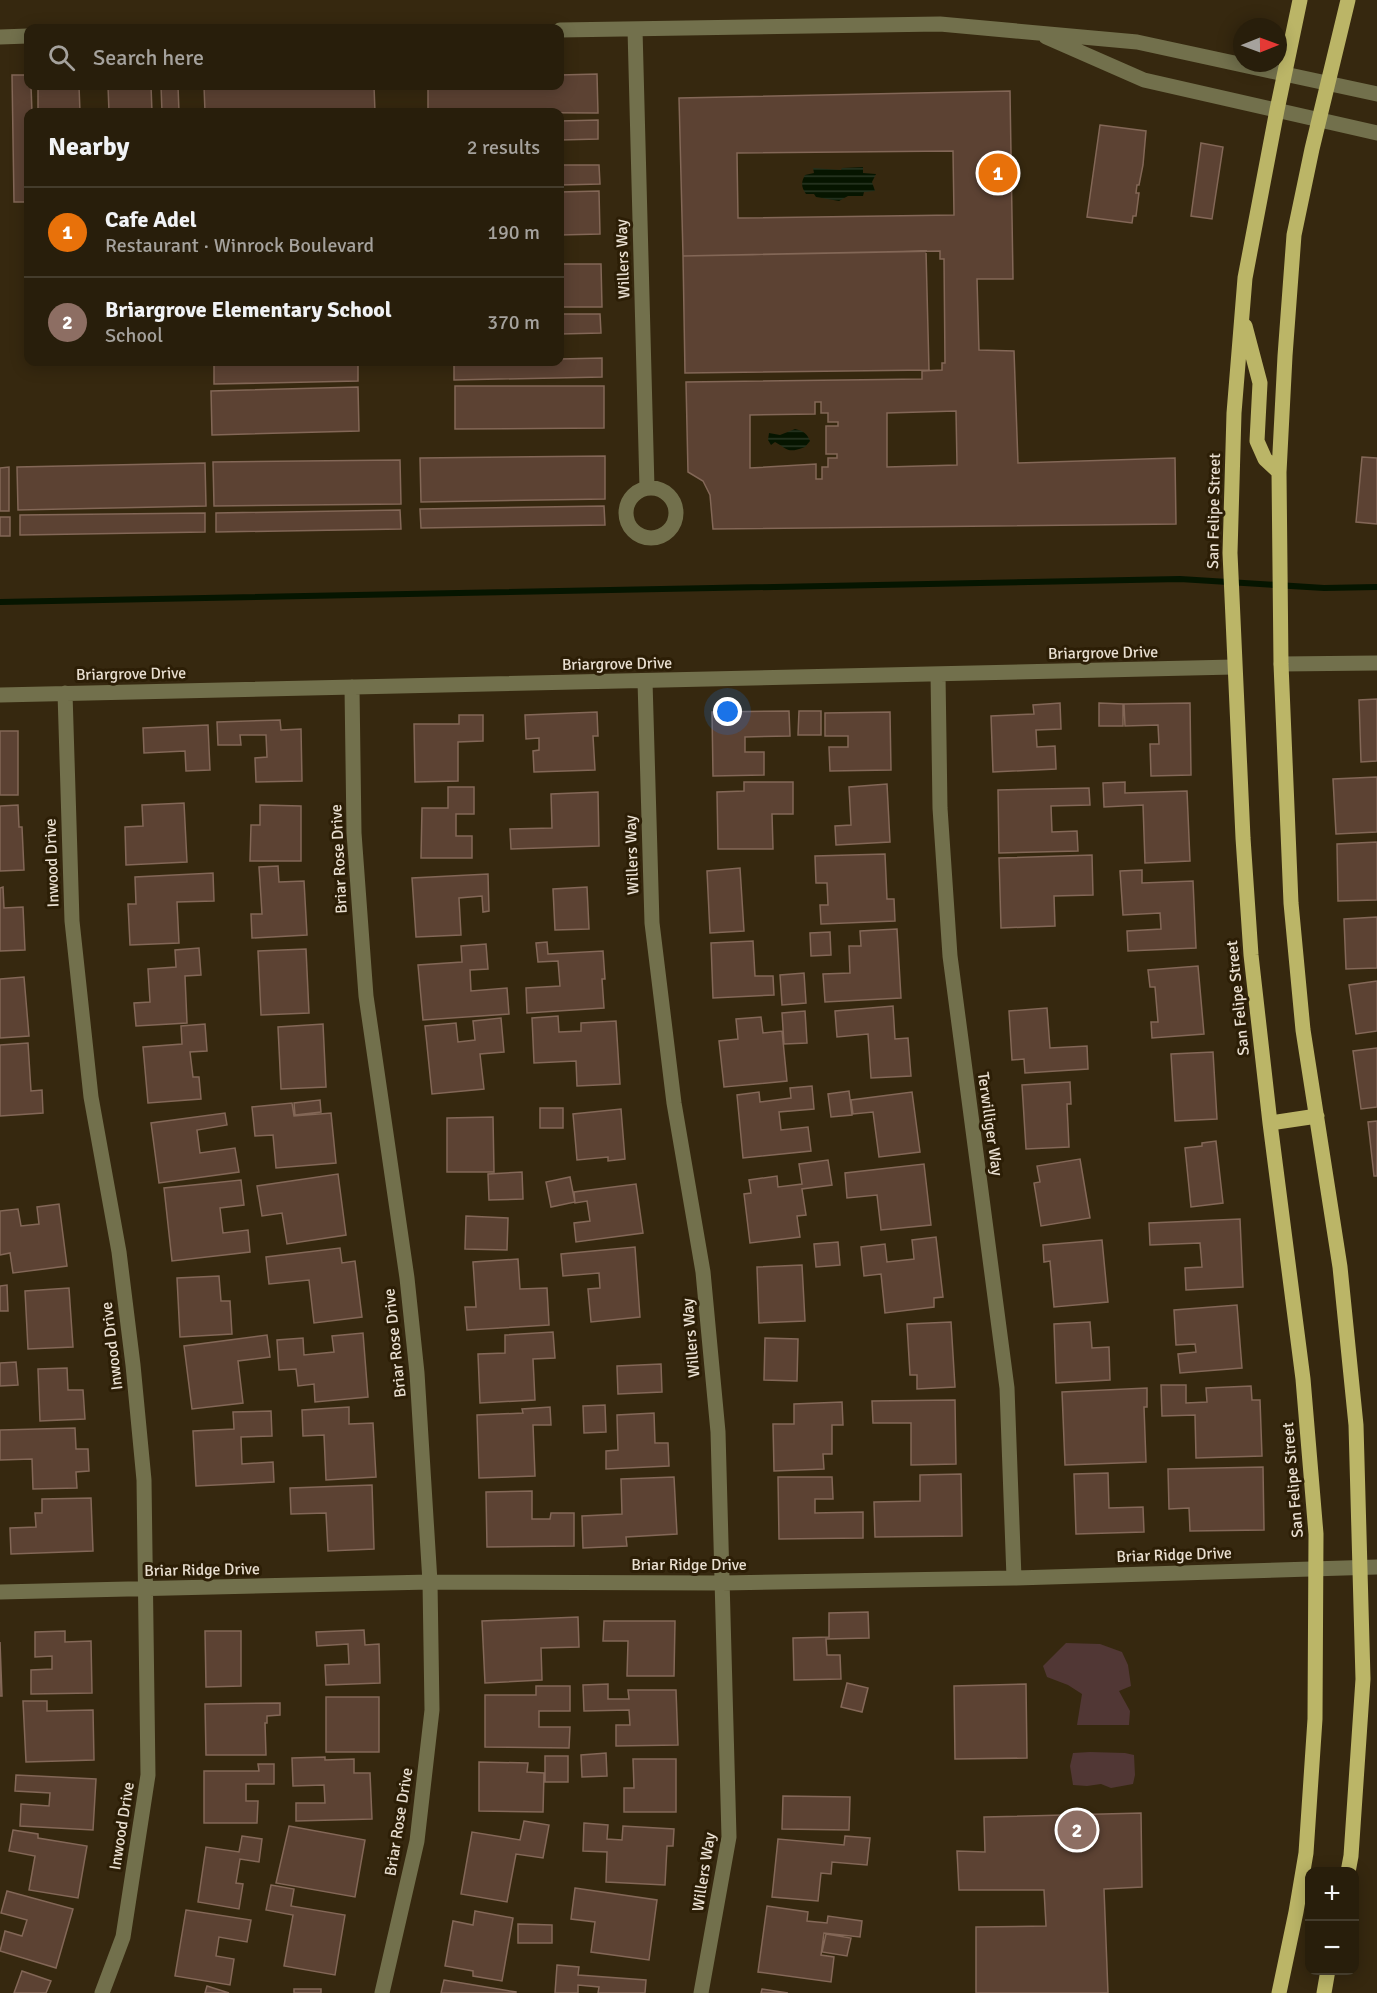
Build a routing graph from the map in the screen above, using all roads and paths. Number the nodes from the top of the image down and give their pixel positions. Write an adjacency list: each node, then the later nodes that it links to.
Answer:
1 (1300, 0): 8 (main road, San Felipe Street)
2 (1348, 0): 9 (main road)
3 (635, 29): 4 (street); 5 (street); 16 (street, Willers Way)
4 (564, 30)
5 (1032, 32): 8 (street); 11 (street)
6 (24, 36): 7 (street)
7 (0, 37)
8 (1284, 73): 9 (street); 11 (main road, San Felipe Street)
9 (1328, 82): 10 (street); 12 (main road)
10 (1377, 94)
11 (1277, 110): 12 (street); 14 (main road, San Felipe Street)
12 (1319, 120): 13 (street); 15 (main road)
13 (1377, 133)
14 (1242, 314): 15 (main road); 19 (main road, San Felipe Street)
15 (1280, 472): 18 (main road)
16 (647, 488)
17 (1377, 663): 18 (street)
18 (1281, 664): 25 (main road)
19 (1234, 667): 20 (street, Briargrove Drive); 26 (main road, San Felipe Street)
20 (938, 674): 21 (street, Briargrove Drive); 30 (street, Terwilliger Way)
21 (645, 681): 22 (street, Briargrove Drive); 32 (street, Willers Way)
22 (352, 687): 23 (street, Briargrove Drive); 31 (street, Briar Rose Drive)
23 (65, 693): 24 (street, Briargrove Drive); 33 (street, Inwood Drive)
24 (0, 695)
25 (1317, 1116): 26 (main road); 28 (main road)
26 (1270, 1123): 29 (main road, San Felipe Street)
27 (1377, 1567): 28 (street, Briar Ridge Drive)
28 (1361, 1568): 29 (street, Briar Ridge Drive); 35 (main road)
29 (1316, 1569): 30 (street, Briar Ridge Drive); 40 (main road, San Felipe Street)
30 (1014, 1578): 32 (street, Briar Ridge Drive)
31 (430, 1582): 32 (street, Briar Ridge Drive); 33 (street, Briar Ridge Drive); 38 (street, Briar Rose Drive)
32 (723, 1583): 39 (street, Willers Way)
33 (146, 1589): 34 (street, Briar Ridge Drive); 37 (street, Inwood Drive)
34 (0, 1592)
35 (1349, 1867)
36 (1327, 1975): 41 (main road)
37 (102, 1993)
38 (382, 1993)
39 (701, 1993)
40 (1279, 1993)
41 (1324, 1993)

